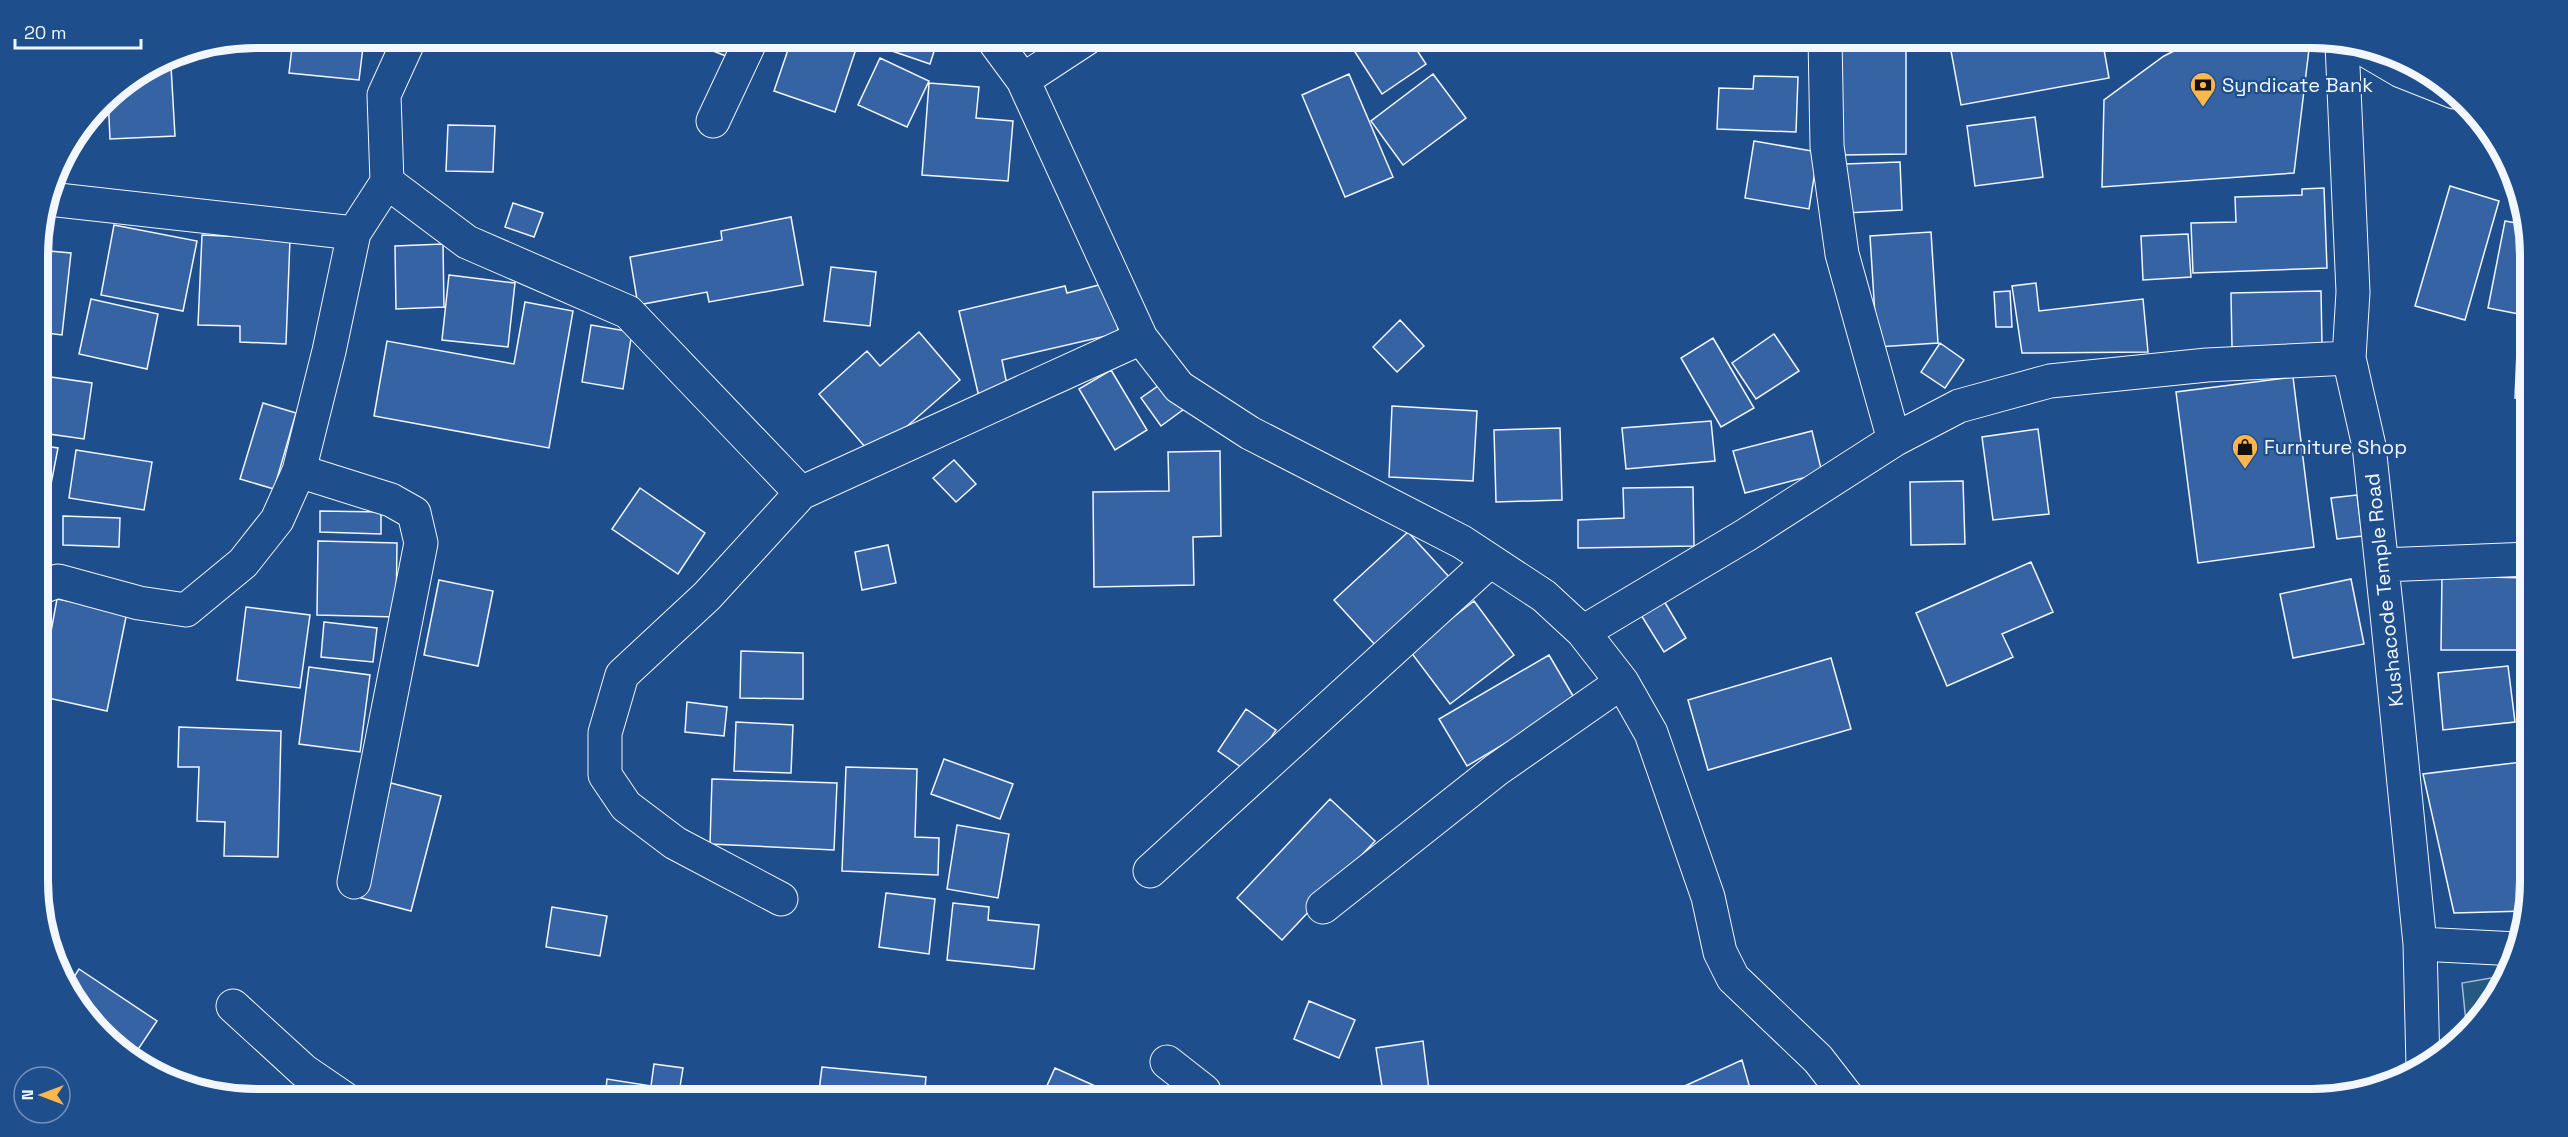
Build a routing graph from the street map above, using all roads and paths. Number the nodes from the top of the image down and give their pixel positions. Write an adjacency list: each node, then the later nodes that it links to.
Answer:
1 (405, 48): 11 (street)
2 (747, 48): 10 (street)
3 (999, 48): 9 (street)
4 (1073, 48): 9 (street)
5 (1825, 48): 16 (street)
6 (2342, 51): 15 (street, Kushacode Temple Road)
7 (2384, 61): 8 (street)
8 (2420, 78)
9 (1023, 80): 14 (street)
10 (713, 121)
11 (387, 182): 13 (street); 18 (street)
12 (56, 200): 13 (street)
13 (354, 233): 17 (street)
14 (1141, 338): 18 (street); 20 (street)
15 (2349, 358): 16 (street); 21 (street, Kushacode Temple Road)
16 (1894, 440): 23 (street)
17 (299, 471): 22 (street); 26 (street)
18 (801, 494): 27 (street)
19 (2520, 559): 21 (street)
20 (1490, 561): 23 (street); 25 (street)
21 (2382, 565): 29 (street, Kushacode Temple Road)
22 (48, 585)
23 (1583, 632): 24 (street)
24 (1622, 682): 28 (street); 36 (street)
25 (1150, 871)
26 (354, 882)
27 (781, 899)
28 (1323, 907)
29 (2420, 944): 30 (street); 32 (street, Kushacode Temple Road)
30 (2509, 949)
31 (234, 1006): 34 (street)
32 (2423, 1057)
33 (1167, 1062): 35 (street)
34 (329, 1089)
35 (1201, 1089)
36 (1841, 1089)

